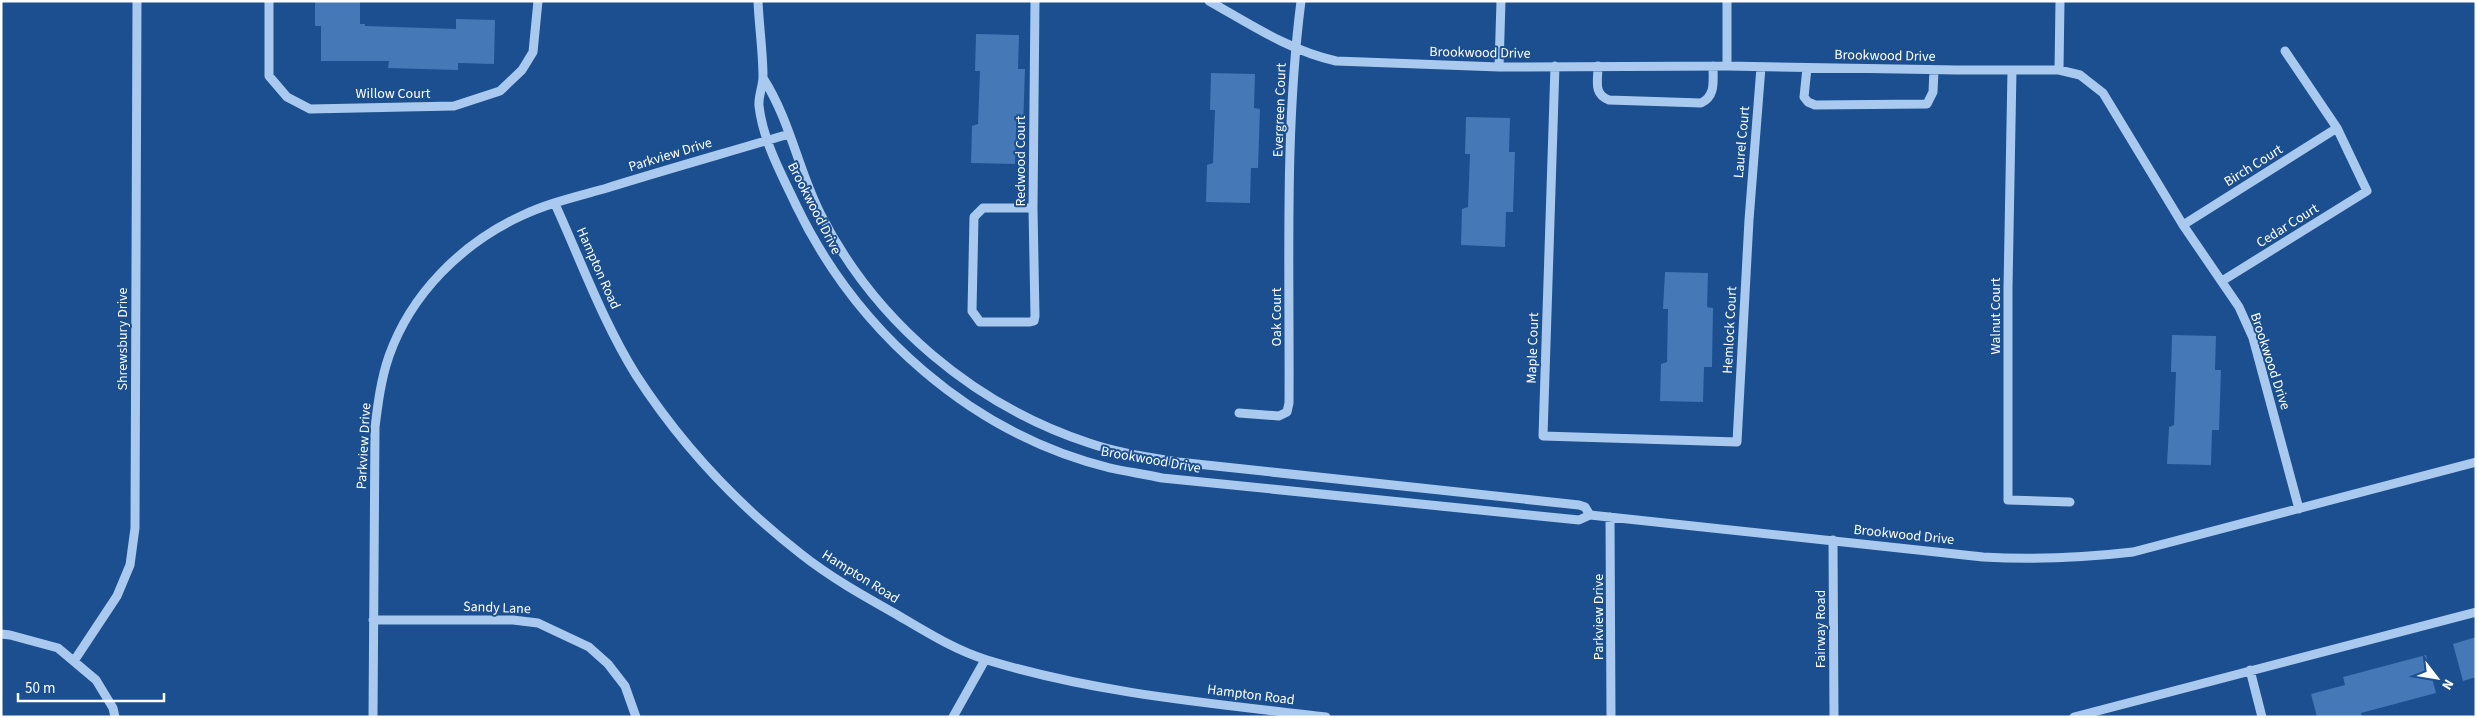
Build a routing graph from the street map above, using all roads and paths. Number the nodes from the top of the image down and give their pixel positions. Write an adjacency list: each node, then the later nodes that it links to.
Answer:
1 (138, 1): 45 (street, Shrewsbury Drive)
2 (269, 1): 3 (street, Willow Court)
3 (538, 1)
4 (758, 1): 23 (street, Brookwood Drive)
5 (1035, 1): 29 (street, Redwood Court)
6 (1209, 1): 11 (street, Brookwood Drive)
7 (1301, 1): 11 (street, Evergreen Court)
8 (1501, 1): 17 (street)
9 (1727, 1): 16 (street)
10 (2060, 1): 22 (street)
11 (1295, 48): 17 (street, Brookwood Drive); 27 (street, Evergreen Court)
12 (2285, 51): 24 (street)
13 (1555, 66): 14 (street, Brookwood Drive); 17 (street, Brookwood Drive); 34 (street, Maple Court)
14 (1598, 66): 15 (street, Brookwood Drive); 15 (street)
15 (1713, 66): 16 (street, Brookwood Drive)
16 (1728, 66): 18 (street, Brookwood Drive)
17 (1499, 67)
18 (1761, 67): 19 (street, Brookwood Drive); 30 (street, Laurel Court)
19 (1807, 68): 20 (street, Brookwood Drive); 20 (street)
20 (1934, 70): 21 (street, Brookwood Drive)
21 (2012, 70): 22 (street, Brookwood Drive); 36 (street, Walnut Court)
22 (2059, 70): 31 (street, Brookwood Drive)
23 (763, 78): 25 (street, Brookwood Drive); 26 (street, Brookwood Drive)
24 (2336, 128): 31 (street, Birch Court); 32 (street, Cedar Court)
25 (789, 134): 26 (street, Parkview Drive); 38 (street, Brookwood Drive)
26 (769, 140): 28 (street, Parkview Drive); 38 (street, Brookwood Drive)
27 (1291, 172): 33 (street, Oak Court)
28 (555, 204): 42 (street, Parkview Drive); 44 (street, Hampton Road)
29 (1033, 208): 29 (street, Redwood Court)
30 (1749, 220): 34 (street, Hemlock Court)
31 (2183, 225): 32 (street, Brookwood Drive)
32 (2222, 281): 37 (street, Brookwood Drive)
33 (1239, 413)
34 (1737, 442)
35 (2476, 462): 37 (street, Brookwood Drive)
36 (2070, 502)
37 (2299, 509): 40 (street, Brookwood Drive)
38 (1590, 515): 39 (street, Brookwood Drive)
39 (1610, 516): 40 (street, Brookwood Drive); 52 (street, Parkview Drive)
40 (1834, 540): 53 (street, Fairway Road)
41 (2476, 612): 46 (street)
42 (374, 620): 48 (street, Parkview Drive); 49 (street, Sandy Lane)
43 (1, 634): 45 (street)
44 (985, 660): 50 (street); 51 (street, Hampton Road)
45 (74, 661): 47 (street)
46 (2250, 670): 54 (street); 55 (street)
47 (115, 717)
48 (373, 717)
49 (636, 717)
50 (953, 717)
51 (1326, 717)
52 (1611, 717)
53 (1834, 717)
54 (2074, 717)
55 (2262, 717)

